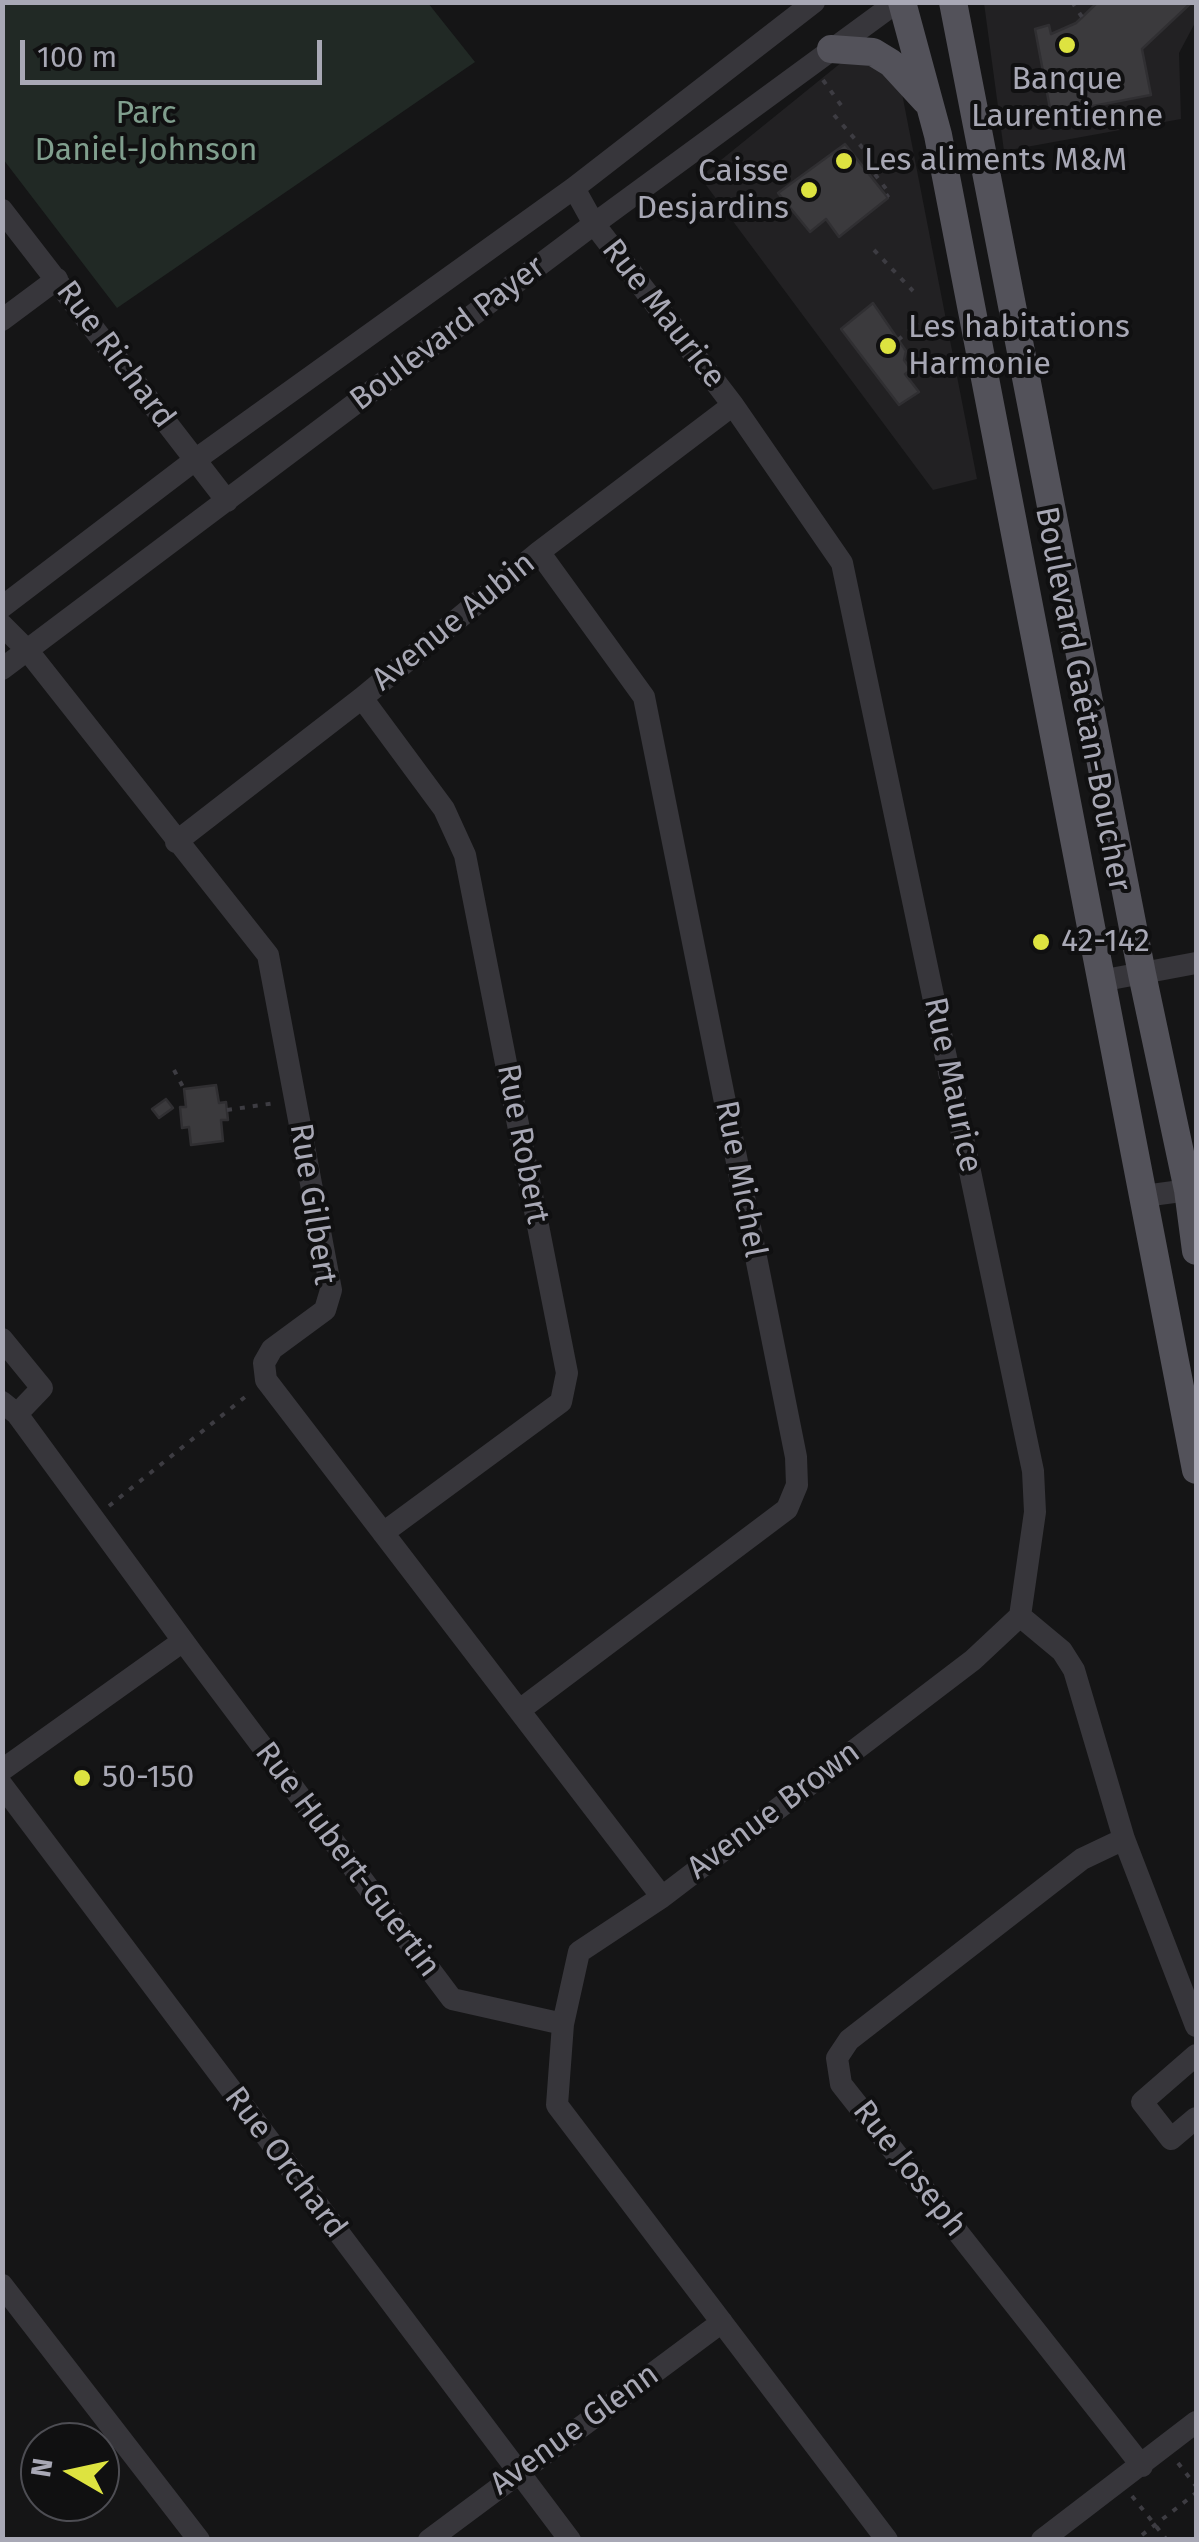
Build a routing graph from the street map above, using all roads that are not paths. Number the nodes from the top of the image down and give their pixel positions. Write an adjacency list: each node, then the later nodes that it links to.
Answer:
1 (814, 2): 6 (street, Boulevard Payer)
2 (899, 2): 4 (street, Boulevard Payer); 5 (main road, Boulevard Gaétan-Boucher)
3 (953, 2): 12 (main road, Boulevard Gaétan-Boucher)
4 (821, 57): 5 (main road); 8 (street, Boulevard Payer)
5 (928, 103): 13 (main road, Boulevard Gaétan-Boucher)
6 (574, 188): 8 (street, Rue Maurice); 14 (street, Boulevard Payer)
7 (2, 210): 9 (street, Rue Richard)
8 (594, 224): 11 (street, Rue Maurice); 15 (street, Boulevard Payer)
9 (57, 279): 10 (street); 14 (street, Rue Richard)
10 (2, 320)
11 (733, 405): 16 (street, Avenue Aubin); 33 (street, Rue Maurice)
12 (1035, 424): 13 (main road); 24 (main road, Boulevard Gaétan-Boucher)
13 (995, 432): 25 (main road, Boulevard Gaétan-Boucher)
14 (195, 460): 15 (street, Rue Richard); 17 (street, Boulevard Payer)
15 (227, 500): 19 (street, Boulevard Payer)
16 (539, 552): 21 (street, Avenue Aubin); 35 (street, Rue Michel)
17 (2, 607)
18 (2, 625): 19 (street, Rue Gilbert)
19 (28, 651): 20 (street, Boulevard Payer); 22 (street, Rue Gilbert)
20 (2, 670)
21 (362, 698): 22 (street, Avenue Aubin); 32 (street, Rue Robert)
22 (176, 842): 32 (street, Rue Gilbert)
23 (1196, 963): 24 (street)
24 (1142, 974): 25 (street); 26 (main road, Boulevard Gaétan-Boucher)
25 (1100, 982): 27 (main road, Boulevard Gaétan-Boucher)
26 (1192, 1189): 27 (street); 28 (main road, Boulevard Gaétan-Boucher)
27 (1144, 1196): 31 (main road, Boulevard Gaétan-Boucher)
28 (1196, 1251)
29 (2, 1339): 30 (street, Rue Hubert-Guertin)
30 (10, 1408): 34 (street, Rue Hubert-Guertin)
31 (1196, 1470)
32 (383, 1533): 35 (street)
33 (1020, 1616): 38 (street); 39 (street, Avenue Brown)
34 (183, 1641): 36 (street); 40 (street, Rue Hubert-Guertin)
35 (521, 1709): 39 (street)
36 (2, 1770)
37 (2, 1785): 48 (street, Rue Orchard)
38 (1124, 1838): 41 (street); 47 (street, Rue Joseph)
39 (662, 1896): 40 (street, Avenue Brown)
40 (563, 2024): 45 (street)
41 (1196, 2026)
42 (1196, 2055): 43 (street)
43 (1196, 2118)
44 (2, 2285): 49 (street)
45 (722, 2322): 48 (street, Avenue Glenn); 52 (street)
46 (1196, 2422): 47 (street)
47 (1142, 2466): 53 (street)
48 (517, 2472): 50 (street, Avenue Glenn); 51 (street, Rue Orchard)
49 (199, 2540)
50 (428, 2540)
51 (570, 2540)
52 (887, 2540)
53 (1042, 2540)

